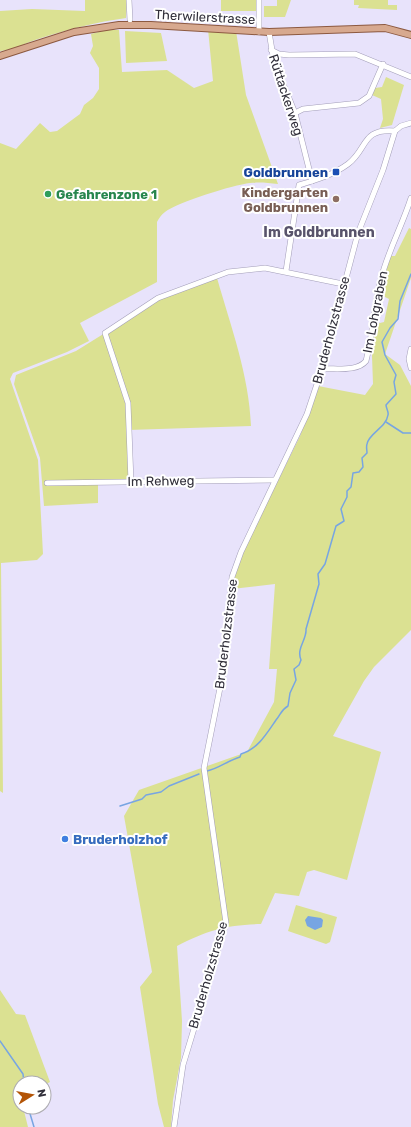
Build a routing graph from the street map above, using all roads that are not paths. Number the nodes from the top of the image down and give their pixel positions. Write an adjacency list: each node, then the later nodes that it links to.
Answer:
1 (129, 0): 3 (street)
2 (259, 0): 4 (street)
3 (130, 20)
4 (259, 32): 5 (main road, Therwilerstrasse); 8 (main road, Therwilerstrasse)
5 (269, 32): 6 (main road, Therwilerstrasse); 7 (street, Rüttackerweg)
6 (411, 35)
7 (271, 50): 9 (street); 11 (street, Rüttackerweg)
8 (0, 56)
9 (383, 64): 10 (street); 11 (street)
10 (411, 77)
11 (295, 113): 14 (street, Rüttackerweg)
12 (411, 123): 13 (street)
13 (396, 131): 14 (street); 17 (street, Bruderholzstrasse)
14 (312, 181): 16 (street)
15 (411, 198): 20 (street, Im Lohgraben)
16 (286, 271): 17 (street); 22 (street)
17 (343, 284): 20 (street, Bruderholzstrasse)
18 (411, 349): 19 (street)
19 (411, 368)
20 (322, 369): 21 (street, Bruderholzstrasse)
21 (275, 480): 22 (street, Im Rehweg); 24 (street, Bruderholzstrasse)
22 (131, 482): 23 (street, Im Rehweg)
23 (47, 483)
24 (174, 1127)

